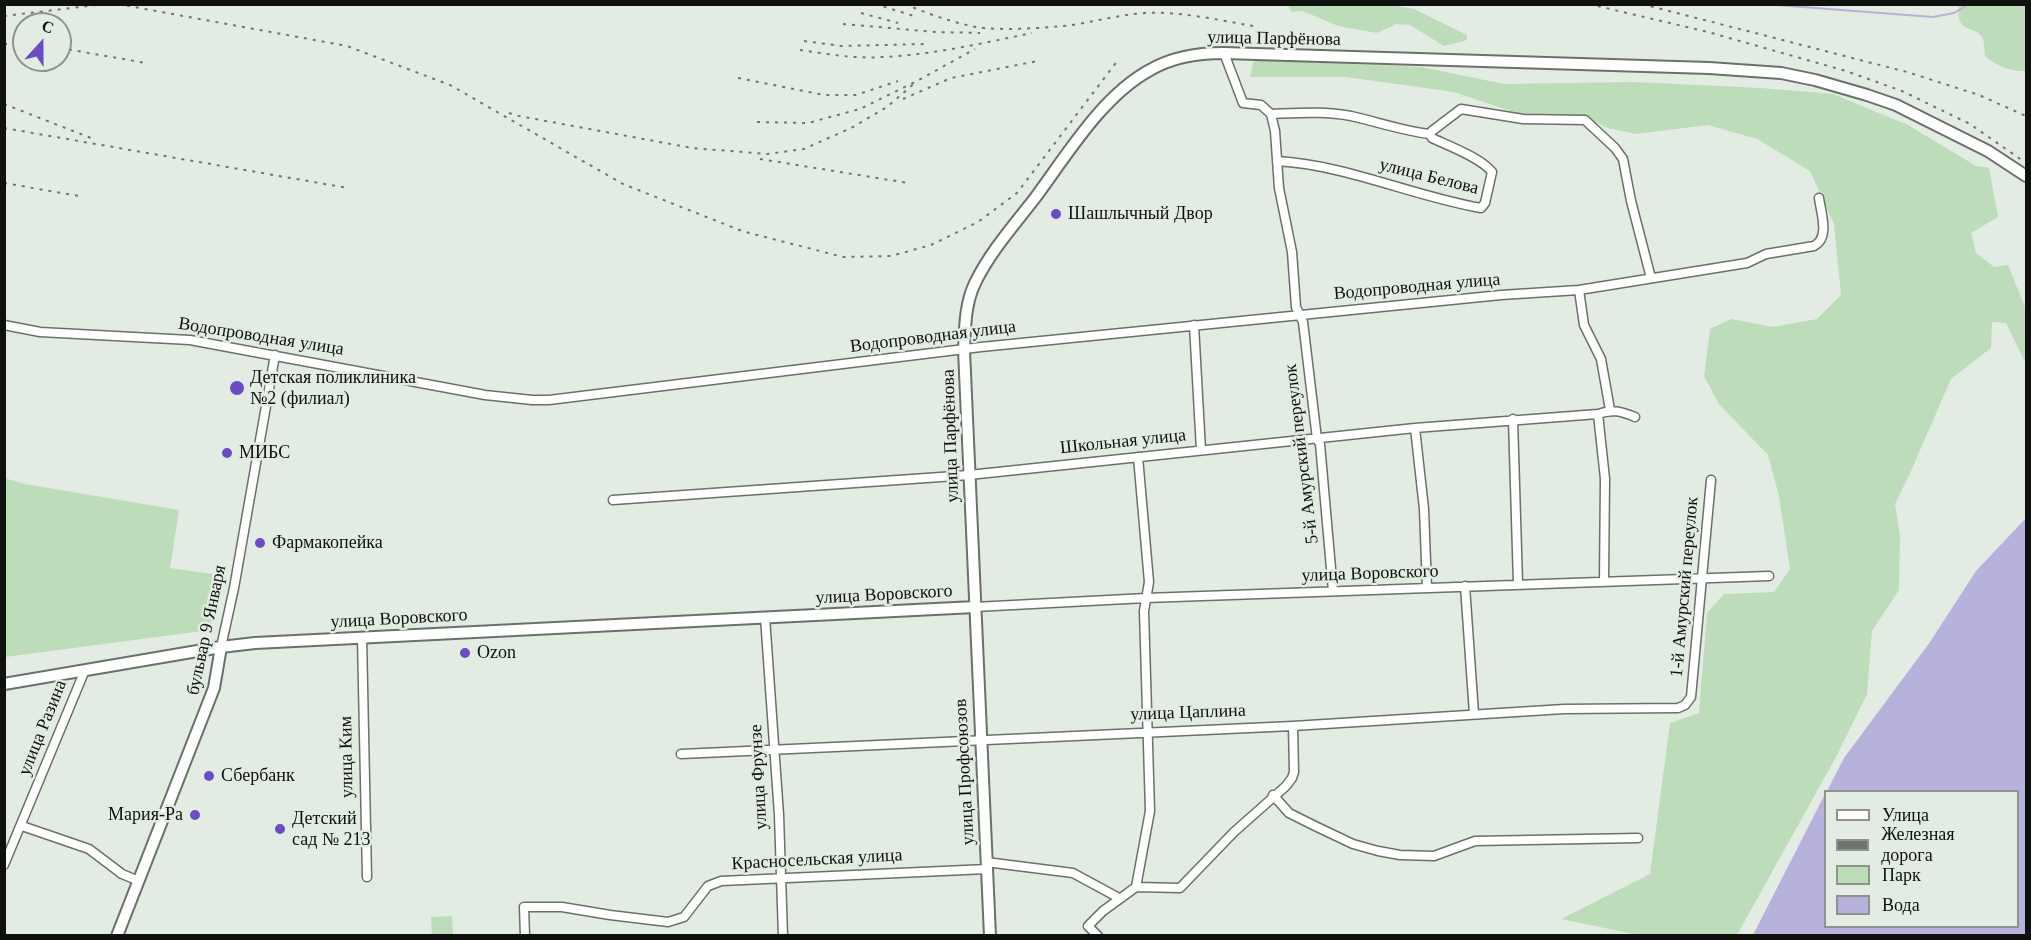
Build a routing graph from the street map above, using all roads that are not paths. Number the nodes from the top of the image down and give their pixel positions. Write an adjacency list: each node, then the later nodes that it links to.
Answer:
1 (1224, 53): 2 (street); 5 (main road, улица Парфёнова); 12 (main road, улица Парфёнова)
2 (1271, 114): 3 (street); 4 (street, 5-й Амурский переулок)
3 (1430, 134): 4 (street, улица Белова); 7 (street)
4 (1277, 161): 9 (street, 5-й Амурский переулок)
5 (2026, 176)
6 (1819, 198): 7 (street, Водопроводная улица)
7 (1651, 278): 8 (street, Водопроводная улица)
8 (1579, 290): 9 (street, Водопроводная улица); 14 (street)
9 (1300, 315): 11 (street, Водопроводная улица); 19 (street, 5-й Амурский переулок)
10 (4, 325): 13 (street, Водопроводная улица)
11 (1194, 325): 12 (street, Водопроводная улица); 20 (street)
12 (964, 350): 13 (street, Водопроводная улица); 22 (main road, улица Парфёнова)
13 (275, 355): 36 (street, бульвар 9 Января)
14 (1610, 410): 15 (street, Школьная улица); 16 (street)
15 (1598, 414): 17 (street, Школьная улица); 27 (street)
16 (1635, 417)
17 (1513, 419): 18 (street, Школьная улица); 28 (street)
18 (1415, 428): 19 (street, Школьная улица); 30 (street)
19 (1317, 439): 20 (street, Школьная улица); 31 (street, 5-й Амурский переулок)
20 (1201, 450): 21 (street, Школьная улица)
21 (1138, 457): 22 (street, Школьная улица); 32 (street)
22 (969, 475): 24 (street, Школьная улица); 33 (main road, улица Парфёнова)
23 (1711, 480): 26 (street, 1-й Амурский переулок)
24 (613, 500)
25 (1769, 576): 26 (street, улица Воровского)
26 (1701, 579): 27 (street, улица Воровского); 39 (street, 1-й Амурский переулок)
27 (1604, 582): 28 (street, улица Воровского)
28 (1518, 584): 29 (street, улица Воровского)
29 (1465, 586): 30 (street, улица Воровского); 40 (street)
30 (1427, 588): 31 (street, улица Воровского)
31 (1333, 591): 32 (street, улица Воровского)
32 (1146, 598): 33 (street, улица Воровского); 42 (street)
33 (975, 607): 34 (main road, улица Воровского); 43 (main road, улица Профсоюзов)
34 (765, 617): 35 (main road, улица Воровского); 44 (street, улица Фрунзе)
35 (362, 637): 36 (main road, улица Воровского); 51 (street, улица Ким)
36 (221, 647): 37 (main road, улица Воровского); 53 (main road, бульвар 9 Января)
37 (85, 670): 38 (main road, улица Воровского); 47 (street, улица Разина)
38 (4, 684)
39 (1691, 697): 40 (street, улица Цаплина)
40 (1474, 714): 41 (street, улица Цаплина)
41 (1293, 726): 42 (street, улица Цаплина); 46 (street)
42 (1148, 731): 43 (street, улица Цаплина); 54 (street)
43 (980, 739): 44 (street, улица Цаплина); 50 (main road, улица Профсоюзов)
44 (775, 749): 45 (street, улица Цаплина); 52 (street, улица Фрунзе)
45 (681, 754)
46 (1273, 795): 48 (street); 54 (street)
47 (22, 826): 49 (street, улица Разина); 53 (street)
48 (1638, 838)
49 (4, 865)
50 (986, 865): 52 (street, Красносельская улица); 55 (street, Красносельская улица); 59 (main road, улица Профсоюзов)
51 (367, 877)
52 (780, 879): 57 (street, Красносельская улица); 58 (street, улица Фрунзе)
53 (139, 881): 56 (main road, бульвар 9 Января)
54 (1136, 886): 55 (street)
55 (1119, 898): 60 (street)
56 (117, 936)
57 (525, 936)
58 (783, 936)
59 (990, 936)
60 (1098, 936)

